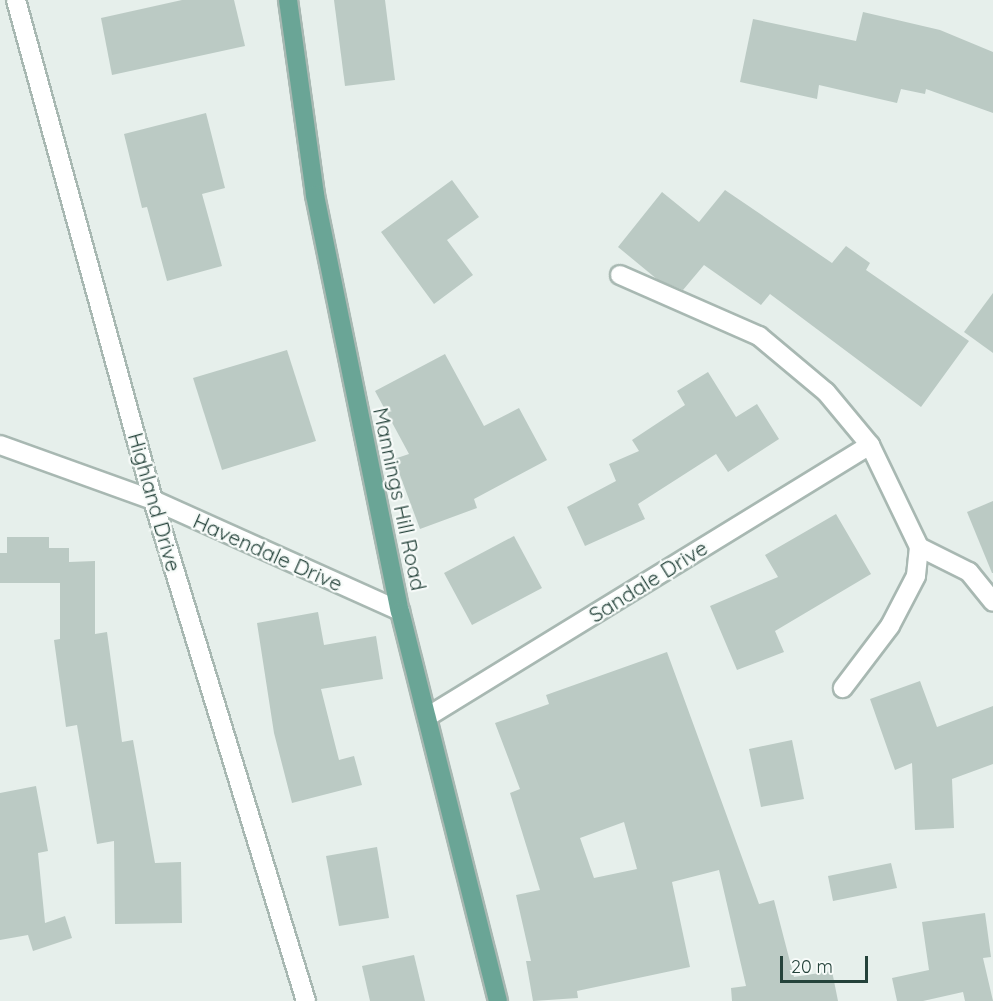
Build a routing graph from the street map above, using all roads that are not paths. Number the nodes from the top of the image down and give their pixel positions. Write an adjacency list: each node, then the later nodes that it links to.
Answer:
1 (288, 0): 9 (main road, Mannings Hill Road)
2 (11, 1): 6 (street, Highland Drive)
3 (620, 275): 5 (street)
4 (0, 445): 6 (street, Havendale Drive)
5 (870, 445): 7 (street); 11 (street, Sandale Drive)
6 (153, 500): 9 (street, Havendale Drive); 12 (street, Highland Drive)
7 (919, 547): 8 (street); 10 (street)
8 (993, 602)
9 (400, 611): 11 (main road, Mannings Hill Road)
10 (843, 687)
11 (427, 717): 13 (main road, Mannings Hill Road)
12 (306, 1001)
13 (498, 1001)

